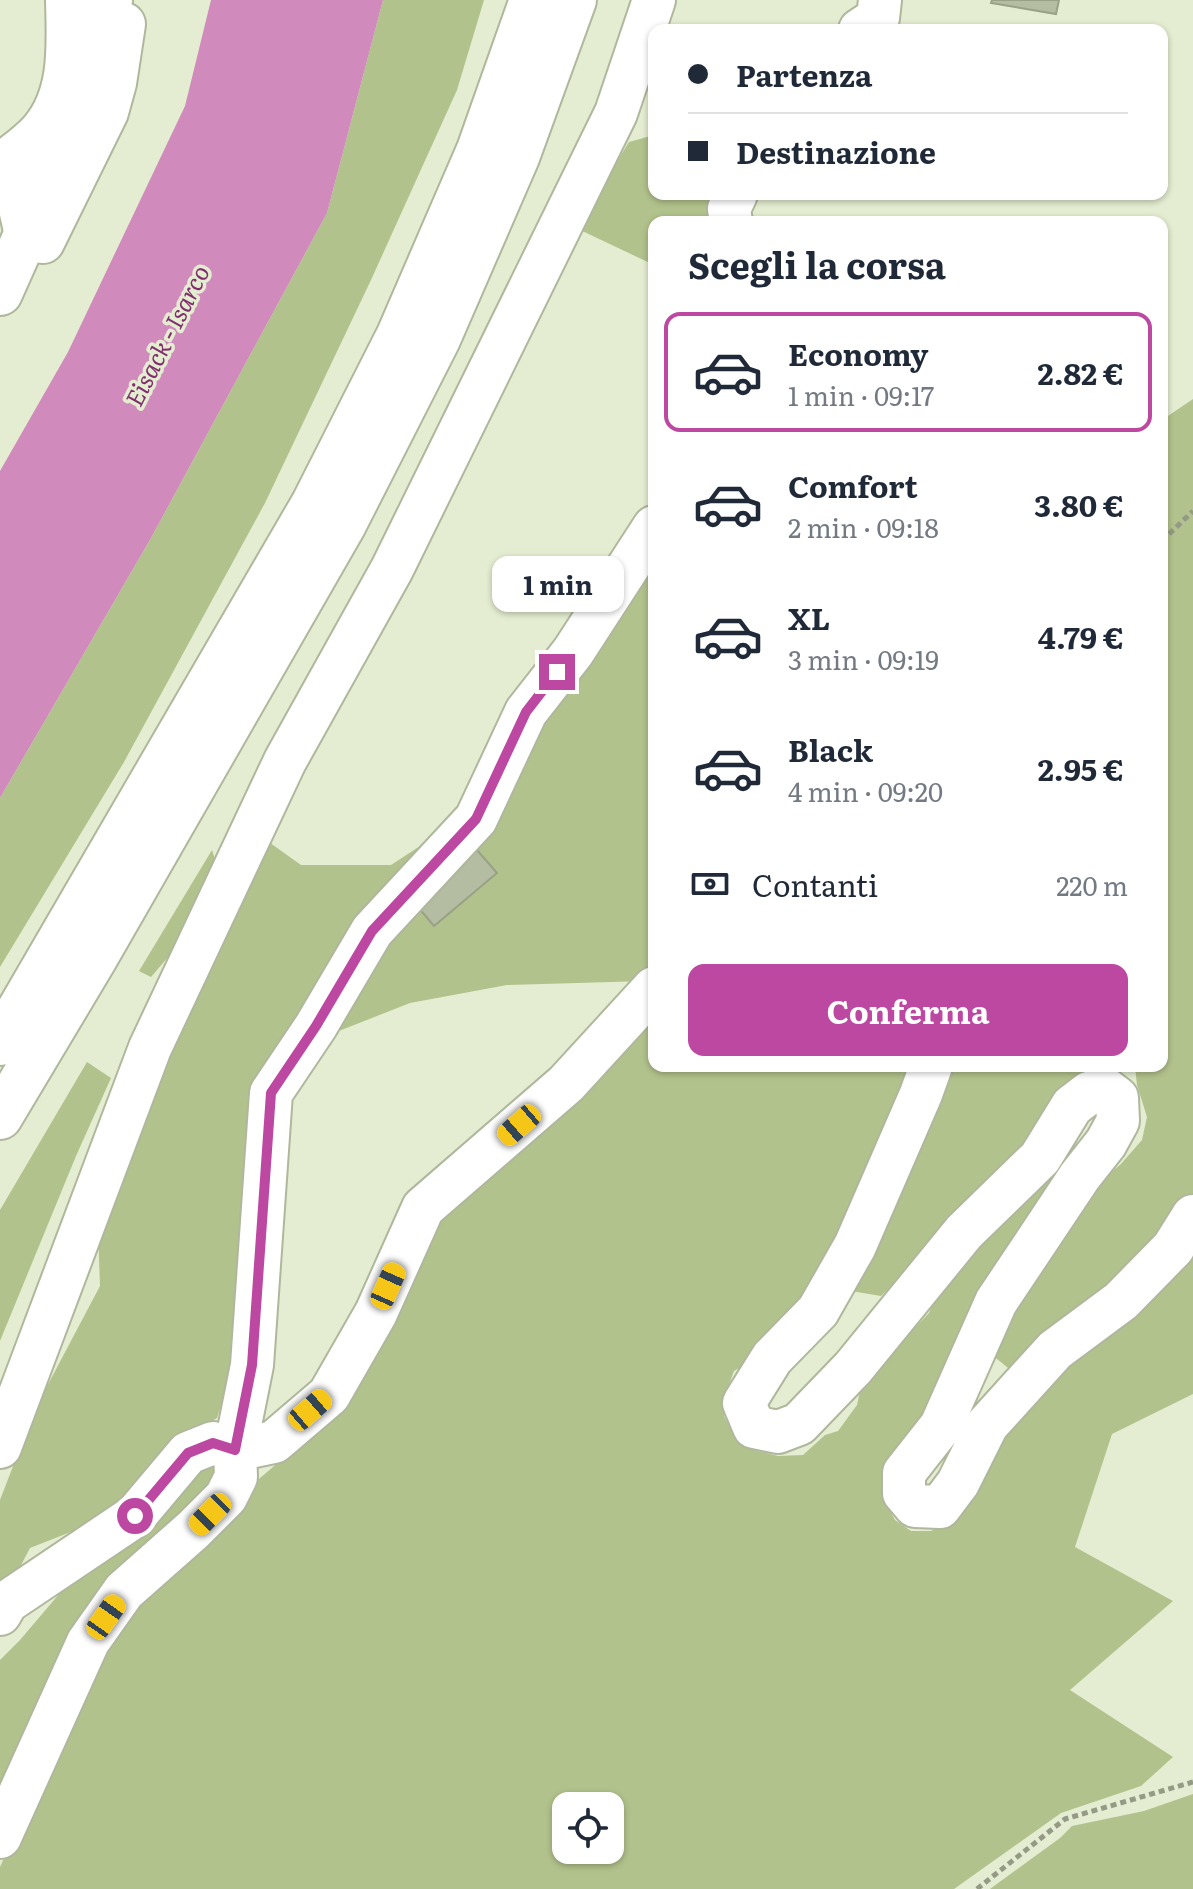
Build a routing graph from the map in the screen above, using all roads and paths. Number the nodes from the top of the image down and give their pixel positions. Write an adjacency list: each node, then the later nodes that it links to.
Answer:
1 (68, 0): 11 (highway)
2 (110, 0): 12 (highway)
3 (128, 0): 12 (street)
4 (511, 0): 10 (highway)
5 (532, 0): 10 (highway)
6 (574, 0): 20 (highway)
7 (654, 0): 22 (street)
8 (880, 0): 9 (street)
9 (869, 24)
10 (479, 150): 18 (highway)
11 (3, 160): 12 (street)
12 (13, 247): 13 (highway)
13 (0, 293)
14 (1193, 511): 15 (path)
15 (1168, 535)
16 (648, 536): 23 (street)
17 (648, 995): 23 (street)
18 (0, 1043)
19 (929, 1072): 21 (street)
20 (0, 1117)
21 (1193, 1216)
22 (0, 1447)
23 (235, 1450): 24 (street); 26 (street)
24 (0, 1614)
25 (1193, 1782): 27 (path)
26 (0, 1837)
27 (977, 1889)

